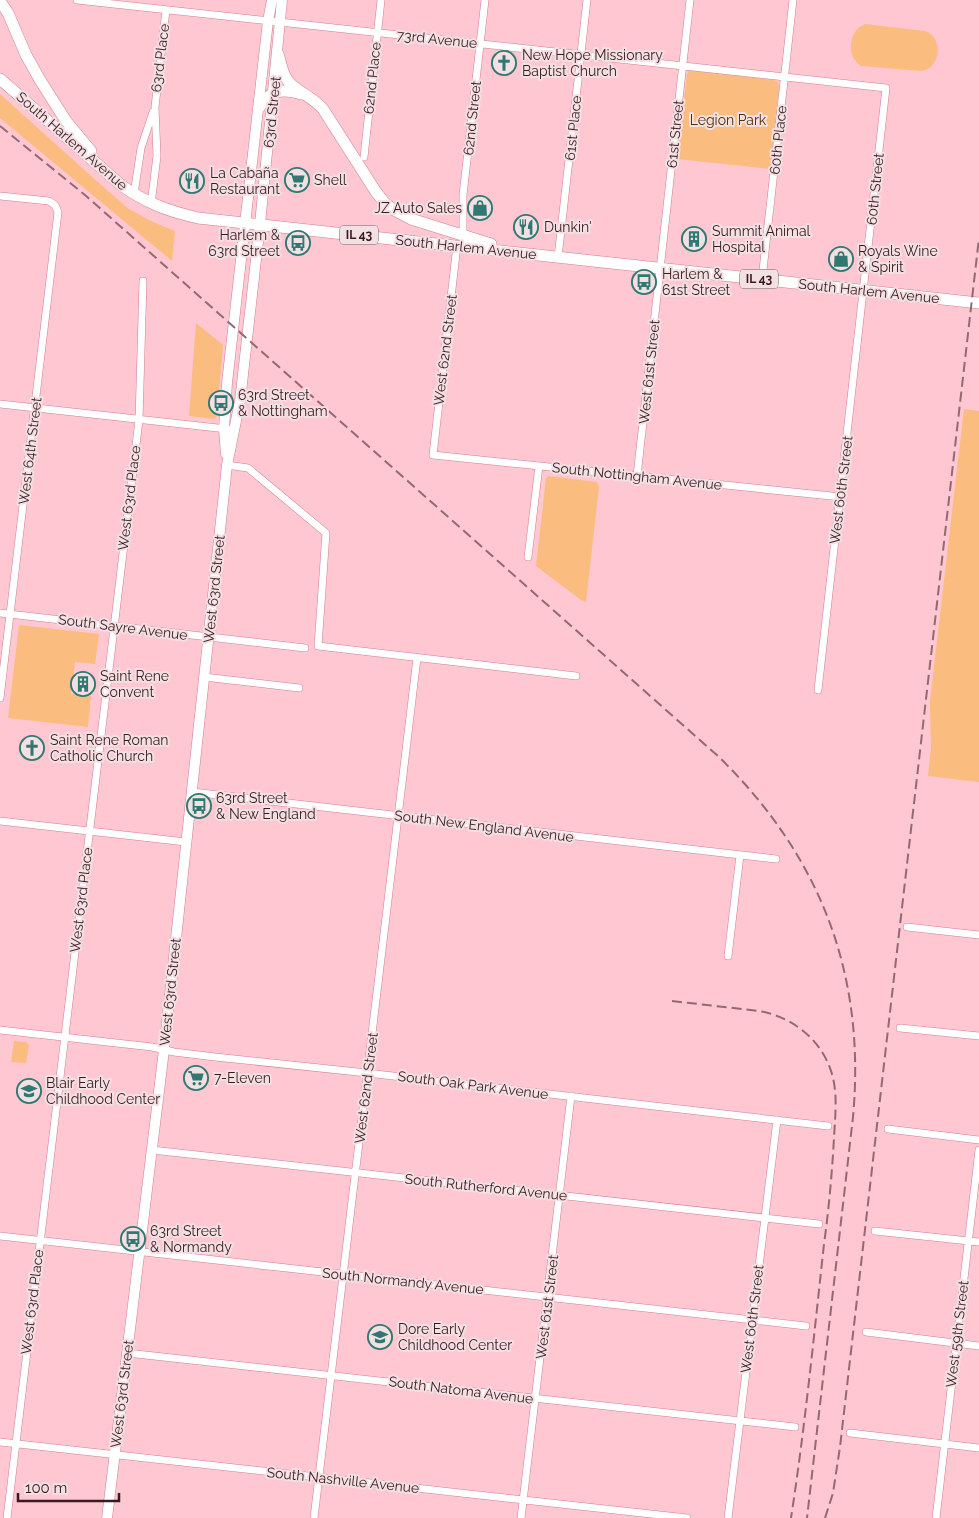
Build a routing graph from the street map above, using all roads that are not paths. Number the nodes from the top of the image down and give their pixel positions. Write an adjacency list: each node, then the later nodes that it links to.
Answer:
1 (77, 0): 10 (street, 73rd Avenue)
2 (272, 0): 11 (main road, 63rd Street)
3 (282, 0): 12 (main road, 63rd Street)
4 (381, 0): 13 (street, 62nd Place)
5 (485, 0): 14 (street, 62nd Street)
6 (587, 0): 16 (street, 61st Place)
7 (690, 0): 17 (street, 61st Street)
8 (793, 0): 18 (street, 60th Place)
9 (0, 2): 26 (main road)
10 (166, 10): 11 (street, 73rd Avenue); 23 (street, 63rd Place)
11 (268, 21): 12 (street, 73rd Avenue); 24 (main road, 63rd Street)
12 (281, 22): 13 (street, 73rd Avenue); 15 (main road, 63rd Street)
13 (377, 32): 14 (street, 73rd Avenue); 25 (street, 62nd Place)
14 (480, 44): 16 (street, 73rd Avenue); 32 (street, 62nd Street)
15 (278, 54): 21 (main road, 63rd Street); 22 (main road)
16 (581, 55): 17 (street, 73rd Avenue); 33 (street, 61st Place)
17 (683, 66): 18 (street, 73rd Avenue); 34 (street, 61st Street)
18 (785, 77): 20 (street, 73rd Avenue); 35 (street, 60th Place)
19 (0, 79): 26 (main road, South Harlem Avenue / IL 43)
20 (886, 88): 37 (street, 60th Street)
21 (274, 92): 22 (main road); 24 (main road); 31 (main road, 63rd Street)
22 (310, 96): 32 (main road)
23 (155, 107): 27 (street, 63rd Place); 29 (street, 63rd Place)
24 (259, 108): 30 (main road, 63rd Street)
25 (364, 157)
26 (108, 173): 27 (main road, South Harlem Avenue / IL 43)
27 (134, 194): 29 (main road, South Harlem Avenue / IL 43)
28 (0, 196): 40 (street, West 64th Street)
29 (152, 204): 30 (main road, South Harlem Avenue / IL 43)
30 (246, 223): 31 (main road, South Harlem Avenue / IL 43); 42 (main road, West 63rd Street)
31 (260, 224): 32 (main road, South Harlem Avenue / IL 43); 43 (main road, West 63rd Street)
32 (460, 240): 33 (main road, South Harlem Avenue / IL 43); 44 (street, West 62nd Street)
33 (558, 257): 34 (main road, South Harlem Avenue / IL 43)
34 (660, 268): 35 (main road, South Harlem Avenue / IL 43); 47 (street, West 61st Street)
35 (762, 279): 37 (main road, South Harlem Avenue / IL 43)
36 (143, 281): 41 (street, West 63rd Place)
37 (864, 290): 38 (main road, South Harlem Avenue / IL 43); 48 (street, West 60th Street)
38 (979, 303)
39 (0, 404): 40 (street)
40 (35, 408): 41 (street); 51 (street, West 64th Street)
41 (139, 420): 42 (street); 52 (street, West 63rd Place)
42 (224, 429): 43 (street); 45 (main road, West 63rd Street)
43 (235, 430): 45 (main road, West 63rd Street)
44 (433, 455): 46 (street, South Nottingham Avenue)
45 (227, 465): 53 (main road, West 63rd Street); 55 (street)
46 (538, 466): 47 (street, South Nottingham Avenue); 49 (street)
47 (637, 476): 48 (street, South Nottingham Avenue)
48 (840, 497): 59 (street, West 60th Street)
49 (528, 557)
50 (0, 612): 51 (street, South Sayre Avenue)
51 (10, 614): 52 (street, South Sayre Avenue); 60 (street, West 64th Street)
52 (113, 626): 53 (street, South Sayre Avenue); 64 (street, West 63rd Place)
53 (209, 636): 54 (street, South Sayre Avenue); 57 (main road, West 63rd Street)
54 (305, 648)
55 (418, 658): 56 (street); 62 (street, West 62nd Street)
56 (576, 676)
57 (204, 677): 58 (street); 61 (main road, West 63rd Street)
58 (299, 688)
59 (818, 690)
60 (0, 698)
61 (192, 792): 62 (street, South New England Avenue); 65 (main road, West 63rd Street)
62 (398, 816): 66 (street, South New England Avenue); 76 (street, West 62nd Street)
63 (0, 822): 64 (street)
64 (89, 831): 65 (street); 74 (street, West 63rd Place)
65 (186, 842): 75 (main road, West 63rd Street)
66 (740, 855): 67 (street, South New England Avenue); 70 (street)
67 (776, 859)
68 (907, 927): 69 (street)
69 (979, 935)
70 (728, 956)
71 (900, 1028): 73 (street)
72 (0, 1030): 74 (street, South Oak Park Avenue)
73 (979, 1036)
74 (64, 1037): 75 (street, South Oak Park Avenue); 90 (street, West 63rd Place)
75 (164, 1050): 76 (street, South Oak Park Avenue); 82 (main road, West 63rd Street)
76 (367, 1073): 77 (street, South Oak Park Avenue); 84 (street, West 62nd Street)
77 (572, 1096): 78 (street, South Oak Park Avenue); 85 (street, West 61st Street)
78 (777, 1120): 79 (street, South Oak Park Avenue); 86 (street, West 60th Street)
79 (828, 1126)
80 (888, 1129): 81 (street)
81 (979, 1140)
82 (152, 1150): 84 (street, South Rutherford Avenue); 93 (main road, West 63rd Street)
83 (979, 1150): 91 (street, West 59th Street)
84 (355, 1173): 85 (street, South Rutherford Avenue); 94 (street, West 62nd Street)
85 (560, 1195): 86 (street, South Rutherford Avenue); 95 (street, West 61st Street)
86 (765, 1218): 87 (street, South Rutherford Avenue); 96 (street, West 60th Street)
87 (820, 1224)
88 (875, 1231): 91 (street)
89 (0, 1236): 90 (street, South Normandy Avenue)
90 (40, 1240): 93 (street, South Normandy Avenue); 108 (street, West 63rd Place)
91 (968, 1241): 92 (street); 99 (street, West 59th Street)
92 (979, 1242)
93 (139, 1252): 94 (street, South Normandy Avenue); 101 (main road, West 63rd Street)
94 (343, 1274): 95 (street, South Normandy Avenue); 102 (street, West 62nd Street)
95 (548, 1298): 96 (street, South Normandy Avenue); 103 (street, West 61st Street)
96 (752, 1320): 97 (street, South Normandy Avenue); 104 (street, West 60th Street)
97 (806, 1326)
98 (866, 1332): 99 (street)
99 (956, 1343): 100 (street); 109 (street, West 59th Street)
100 (979, 1346)
101 (127, 1353): 102 (street, South Natoma Avenue); 111 (main road, West 63rd Street)
102 (331, 1376): 103 (street, South Natoma Avenue); 112 (street, West 62nd Street)
103 (536, 1399): 104 (street, South Natoma Avenue); 113 (street, West 61st Street)
104 (740, 1421): 105 (street, South Natoma Avenue); 120 (street, West 60th Street)
105 (795, 1427)
106 (850, 1433): 109 (street)
107 (0, 1442): 108 (street, South Nashville Avenue)
108 (15, 1444): 111 (street, South Nashville Avenue); 115 (street, West 63rd Place)
109 (944, 1444): 110 (street); 121 (street, West 59th Street)
110 (979, 1448)
111 (114, 1454): 112 (street, South Nashville Avenue); 116 (main road, West 63rd Street)
112 (319, 1477): 113 (street, South Nashville Avenue); 117 (street, West 62nd Street)
113 (524, 1500): 114 (street, South Nashville Avenue); 118 (street, West 61st Street)
114 (625, 1514): 119 (street, South Nashville Avenue)
115 (6, 1518)
116 (107, 1518)
117 (314, 1518)
118 (521, 1518)
119 (687, 1518)
120 (728, 1518)
121 (936, 1518)

